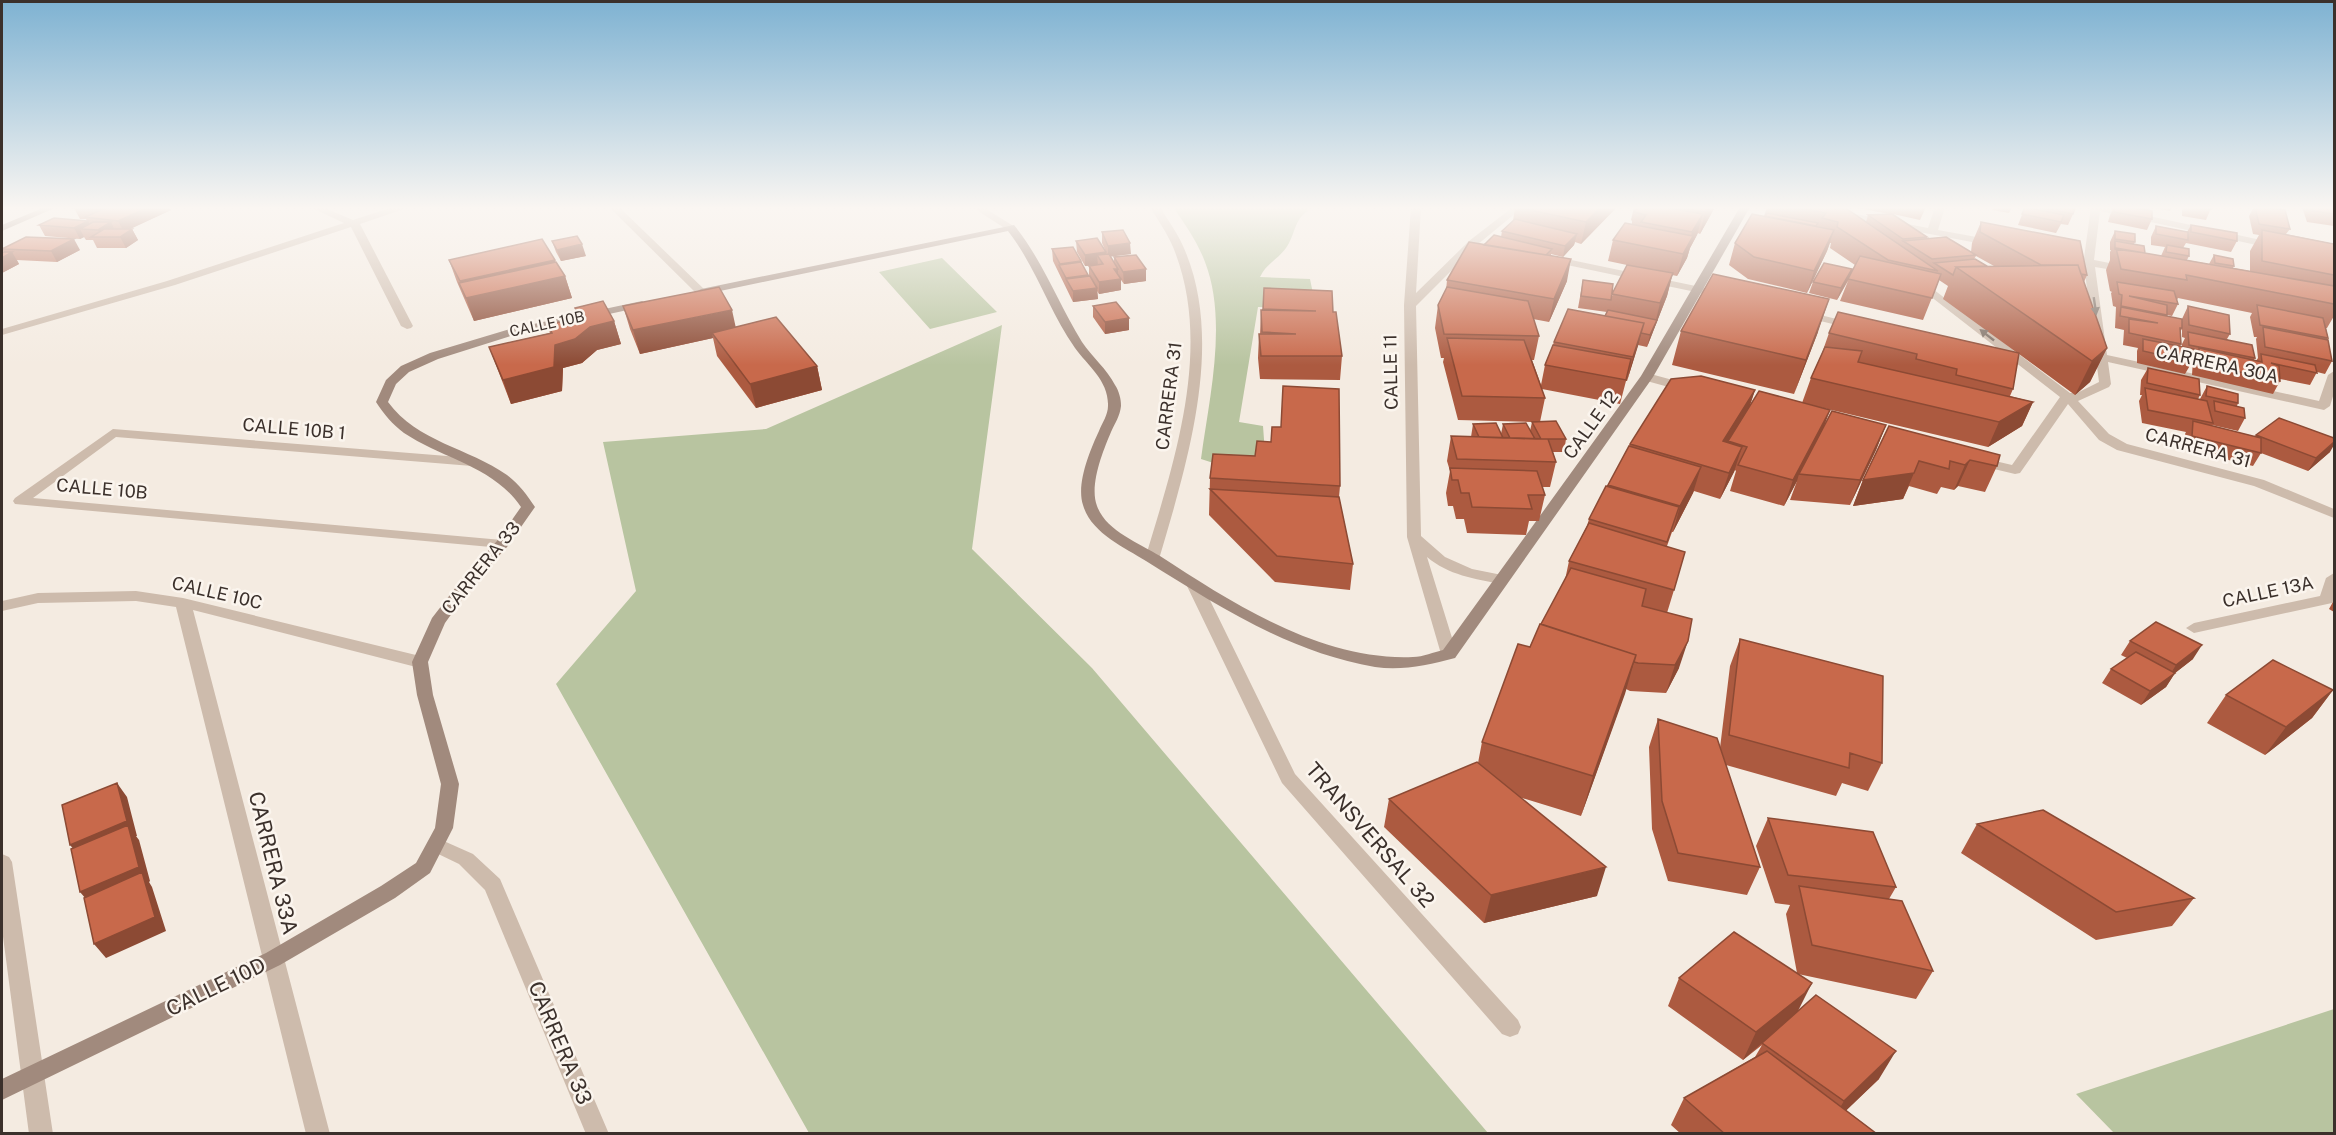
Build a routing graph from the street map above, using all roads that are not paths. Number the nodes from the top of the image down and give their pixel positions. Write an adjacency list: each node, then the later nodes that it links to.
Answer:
1 (243, 260): 22 (street)
2 (373, 260): 20 (street)
3 (664, 260): 4 (street)
4 (853, 260)
5 (1034, 260): 37 (street)
6 (1184, 260): 37 (street, CARRERA 31)
7 (1413, 260): 18 (street, CALLE 11)
8 (1461, 260): 18 (street)
9 (1555, 260): 15 (street)
10 (1714, 260): 15 (street, CALLE 12)
11 (2077, 260): 12 (street)
12 (2089, 262): 13 (street); 23 (street, one-way to 23)
13 (2136, 271)
14 (1911, 277): 25 (street, CARRERA 31, one-way to 14)
15 (1697, 289): 16 (street); 28 (street, CALLE 12)
16 (1720, 295)
17 (654, 301): 26 (street, CALLE 10B)
18 (1410, 305): 35 (street, CALLE 11)
19 (1789, 311): 21 (street)
20 (407, 326)
21 (1869, 330)
22 (2, 333)
23 (2102, 357): 27 (street, CARRERA 30A); 30 (street)
24 (2006, 362): 25 (street)
25 (2028, 367): 30 (street, CARRERA 31)
26 (405, 369): 32 (street, CARRERA 33)
27 (2334, 375)
28 (1647, 377): 29 (street); 39 (street, CALLE 12)
29 (1705, 392)
30 (2067, 396): 31 (street); 34 (street, CARRERA 31)
31 (1969, 459)
32 (472, 462): 33 (street, CALLE 10B 1); 36 (street, CARRERA 33)
33 (20, 501): 36 (street, CALLE 10B)
34 (2334, 514)
35 (1414, 537): 39 (street); 44 (street, CALLE 11)
36 (502, 544): 45 (street, CARRERA 33)
37 (1152, 559): 40 (street)
38 (2334, 578): 43 (street, CALLE 13A)
39 (1502, 579): 44 (street, CALLE 12)
40 (1195, 586): 44 (street); 49 (street, TRANSVERSAL 32)
41 (183, 603): 42 (street, CALLE 10C); 45 (street, CALLE 10C); 48 (street, CARRERA 33A)
42 (2, 606)
43 (2194, 627)
44 (1449, 654)
45 (420, 662): 46 (street)
46 (437, 845): 48 (street, CALLE 10D); 54 (street, CARRERA 33)
47 (2, 862): 50 (street)
48 (273, 959): 50 (street, CALLE 10D); 53 (street, CARRERA 33A)
49 (1510, 1028)
50 (34, 1076): 51 (street, CALLE 10D); 52 (street)
51 (2, 1090)
52 (42, 1134)
53 (318, 1134)
54 (598, 1134)

